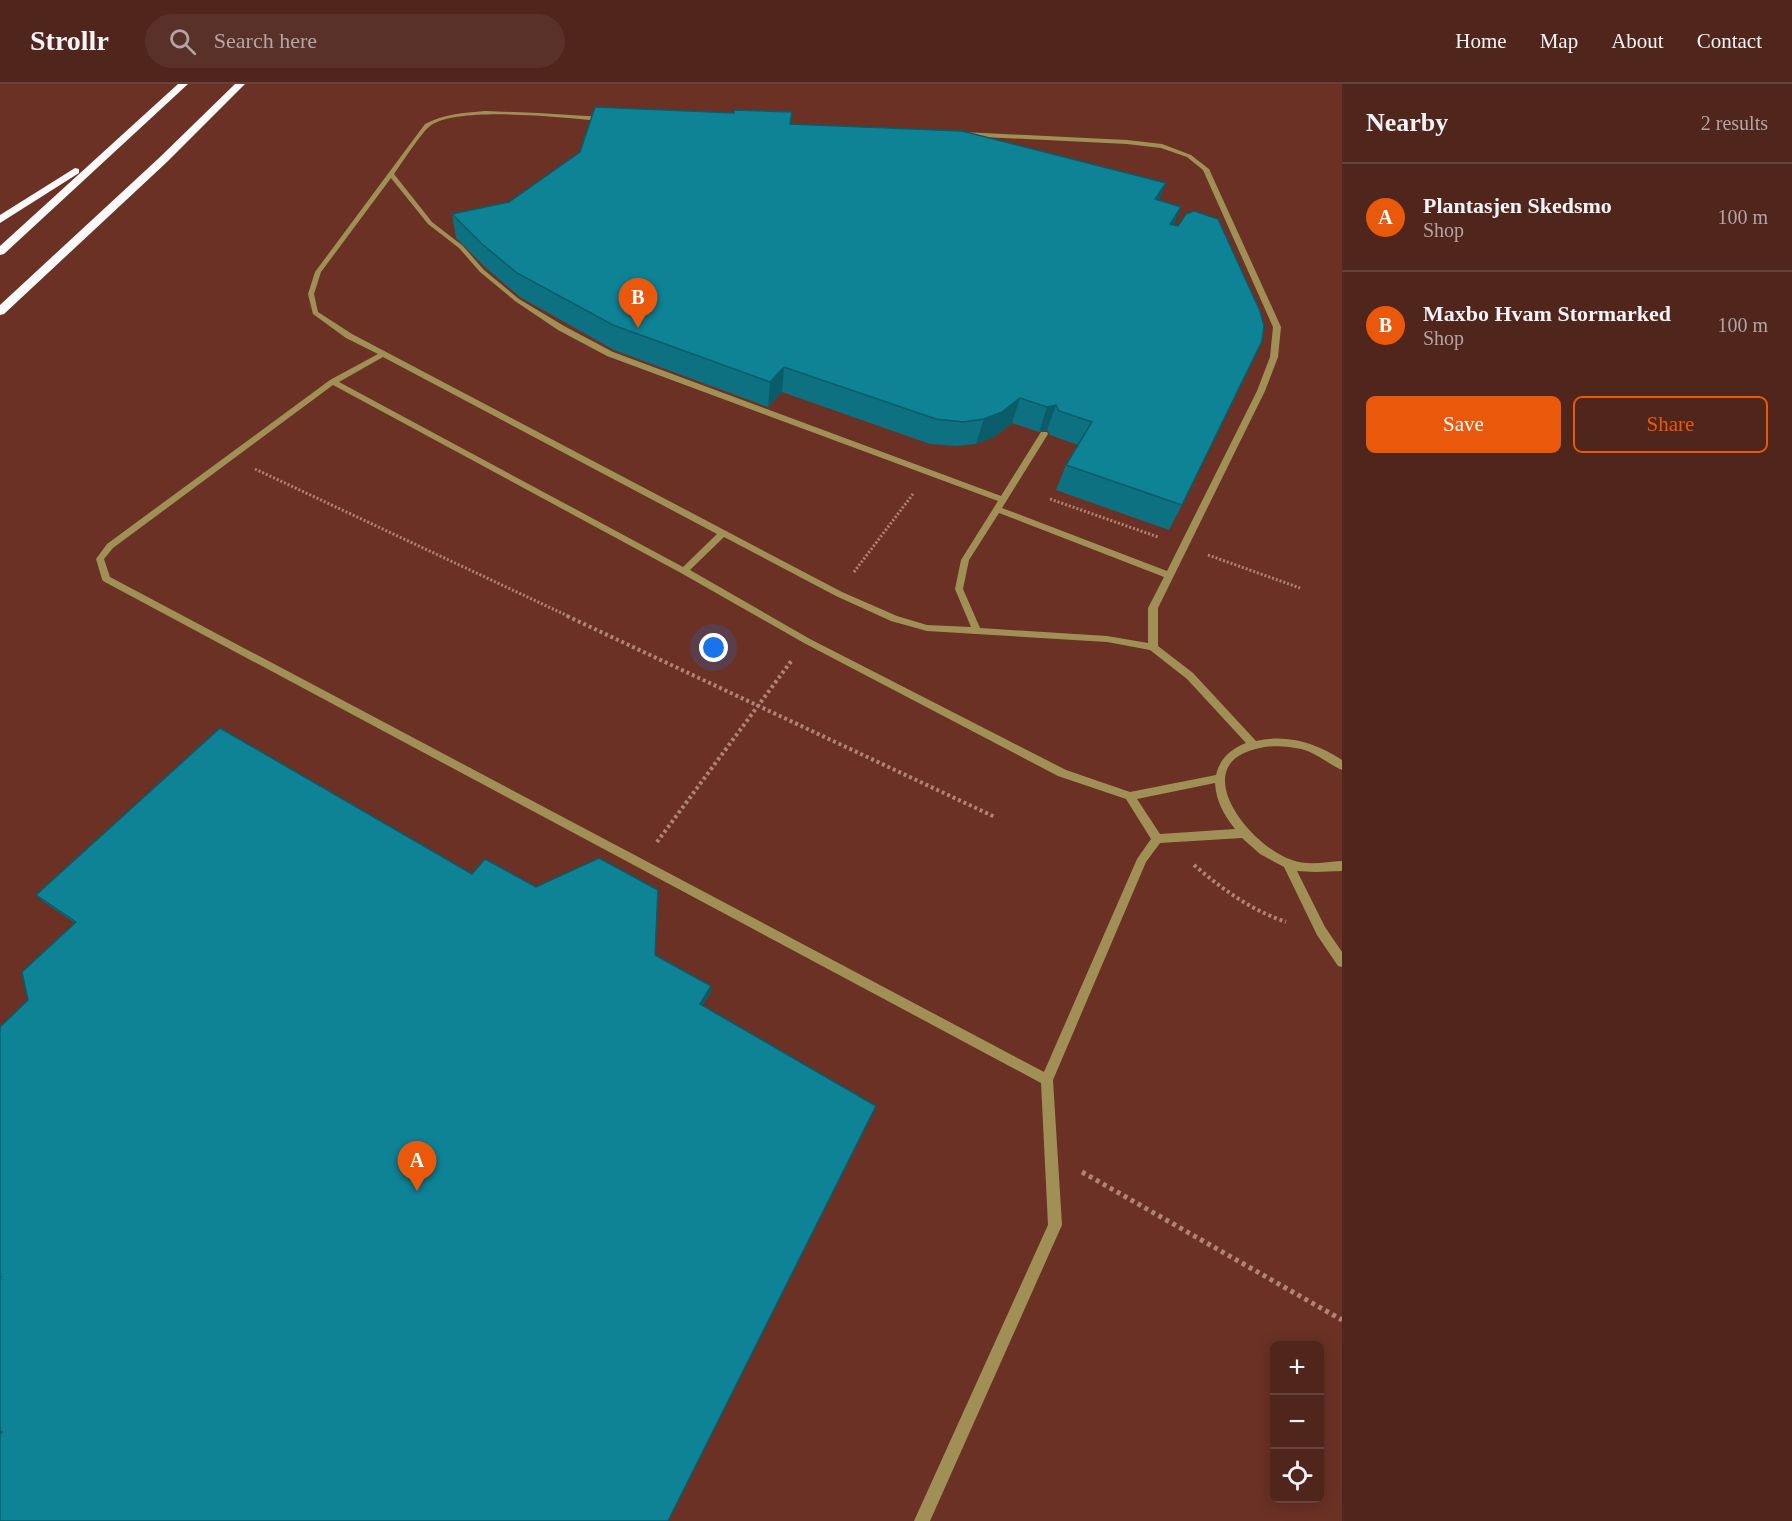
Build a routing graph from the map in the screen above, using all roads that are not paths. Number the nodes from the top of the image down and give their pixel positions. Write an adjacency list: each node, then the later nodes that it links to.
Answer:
1 (183, 84): 5 (highway)
2 (240, 84): 11 (highway)
3 (610, 119): 6 (lane)
4 (956, 134): 7 (lane)
5 (122, 141): 8 (highway); 10 (highway)
6 (391, 174): 12 (lane); 15 (lane)
7 (1229, 218): 9 (lane); 19 (lane)
8 (0, 220)
9 (1218, 221)
10 (0, 252)
11 (0, 311)
12 (383, 354): 13 (lane); 17 (lane)
13 (333, 382): 18 (lane); 31 (lane)
14 (1044, 434): 15 (lane)
15 (1003, 500): 16 (lane)
16 (997, 510): 19 (lane); 20 (lane)
17 (723, 533): 18 (lane); 20 (lane)
18 (684, 571): 25 (lane)
19 (1170, 576): 21 (lane)
20 (977, 631): 21 (lane)
21 (1153, 647): 22 (lane)
22 (1253, 744): 23 (lane); 24 (lane)
23 (1342, 766)
24 (1220, 778): 25 (lane); 26 (lane)
25 (1130, 796): 27 (lane)
26 (1244, 833): 27 (lane); 28 (lane)
27 (1156, 839): 31 (lane)
28 (1288, 864): 29 (lane); 30 (lane)
29 (1342, 866)
30 (1342, 962)
31 (1047, 1080): 32 (lane)
32 (922, 1521)

